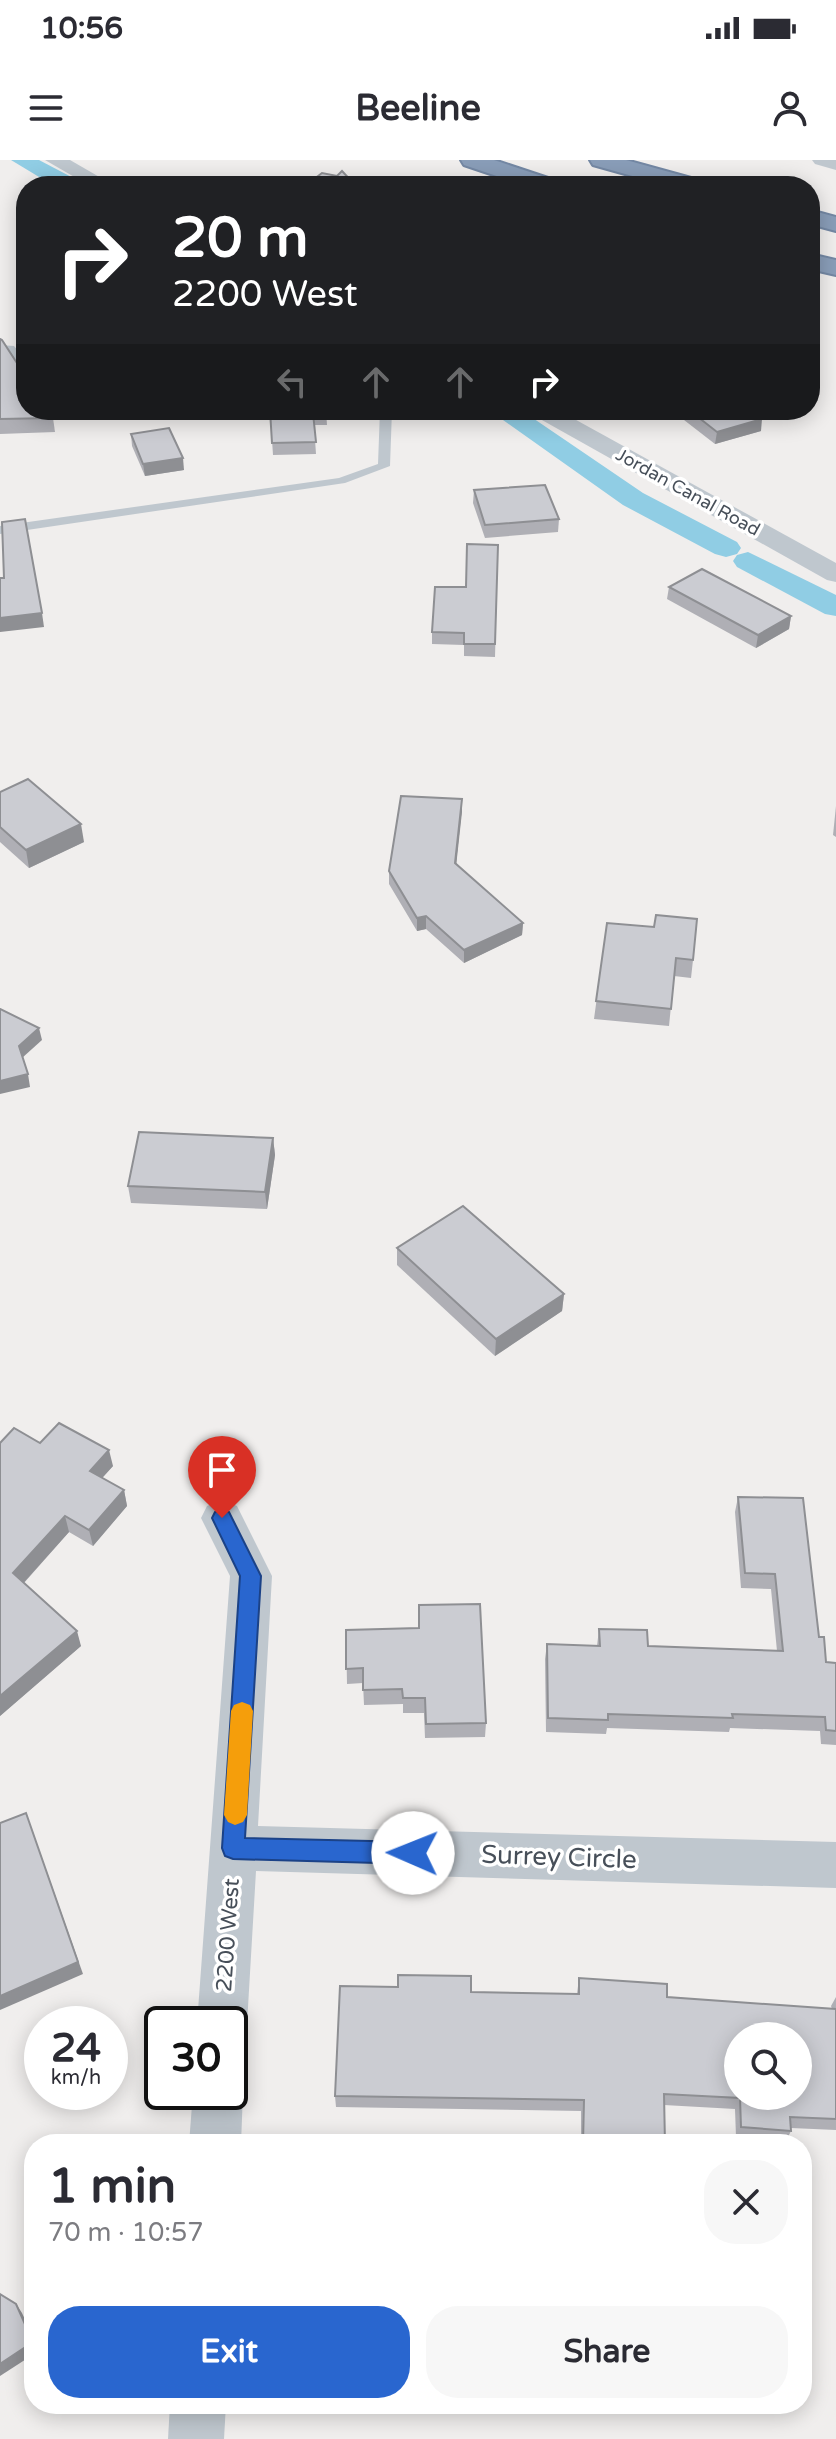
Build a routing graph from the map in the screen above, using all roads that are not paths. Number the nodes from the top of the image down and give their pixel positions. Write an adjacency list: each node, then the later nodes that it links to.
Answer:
1 (55, 160): 6 (street)
2 (472, 160): 7 (highway)
3 (601, 160): 8 (highway)
4 (822, 160): 5 (street)
5 (836, 164)
6 (86, 176)
7 (519, 176)
8 (658, 176)
9 (386, 420): 11 (lane)
10 (559, 420): 12 (street, Jordan Canal Road)
11 (0, 530)
12 (836, 574)
13 (222, 1518): 14 (street, 2200 West)
14 (233, 1848): 15 (street, Surrey Circle); 16 (street, 2200 West)
15 (836, 1865)
16 (223, 2006)
17 (217, 2110): 18 (street)
18 (216, 2134)
19 (197, 2414): 20 (street)
20 (196, 2439)

